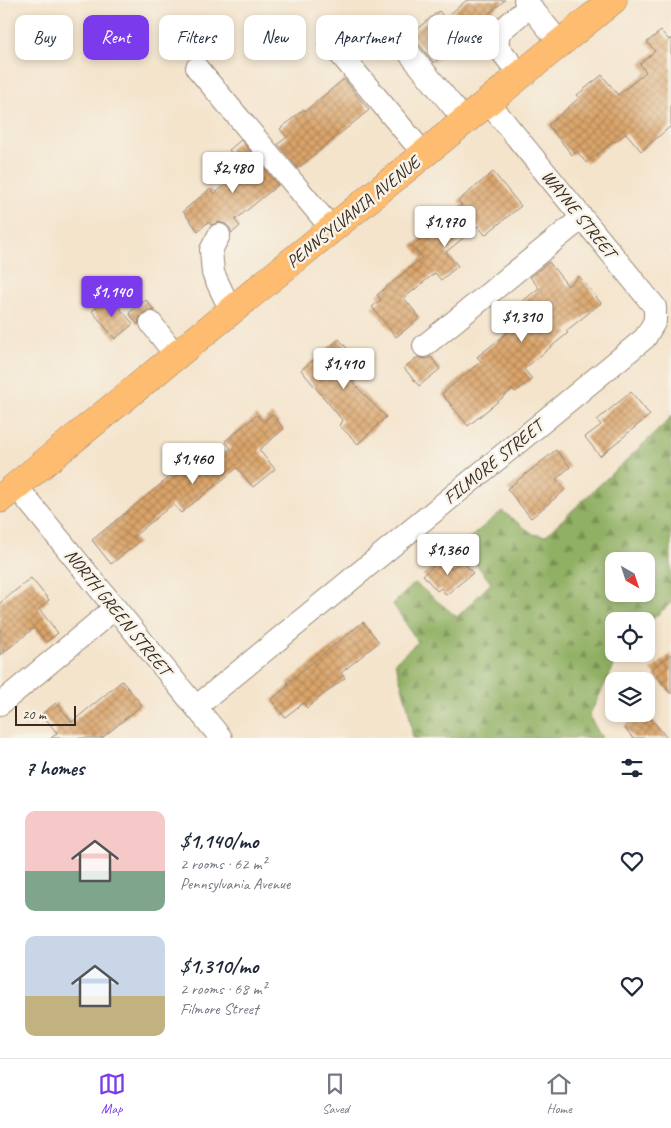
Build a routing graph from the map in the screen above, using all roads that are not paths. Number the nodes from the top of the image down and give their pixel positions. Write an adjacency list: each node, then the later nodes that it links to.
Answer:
1 (613, 0): 3 (main road, PENNSYLVANIA AVENUE)
2 (528, 3): 3 (street); 7 (street)
3 (560, 43): 7 (main road, PENNSYLVANIA AVENUE)
4 (345, 60): 10 (street)
5 (415, 60): 9 (street)
6 (197, 68): 12 (street)
7 (521, 76): 8 (main road, PENNSYLVANIA AVENUE)
8 (488, 102): 9 (main road, PENNSYLVANIA AVENUE); 11 (street, WAYNE STREET)
9 (465, 121): 10 (main road, PENNSYLVANIA AVENUE)
10 (424, 154): 12 (main road, PENNSYLVANIA AVENUE)
11 (582, 218): 16 (street, WAYNE STREET); 17 (street)
12 (332, 228): 14 (main road, PENNSYLVANIA AVENUE)
13 (219, 235): 14 (street)
14 (231, 311): 18 (main road, PENNSYLVANIA AVENUE)
15 (151, 323): 18 (street)
16 (650, 330): 22 (street, FILMORE STREET)
17 (424, 346)
18 (176, 356): 19 (main road, PENNSYLVANIA AVENUE)
19 (7, 487): 20 (street, NORTH GREEN STREET)
20 (115, 608): 21 (street); 22 (street, NORTH GREEN STREET)
21 (0, 704)
22 (196, 707): 23 (street, NORTH GREEN STREET)
23 (221, 738)

